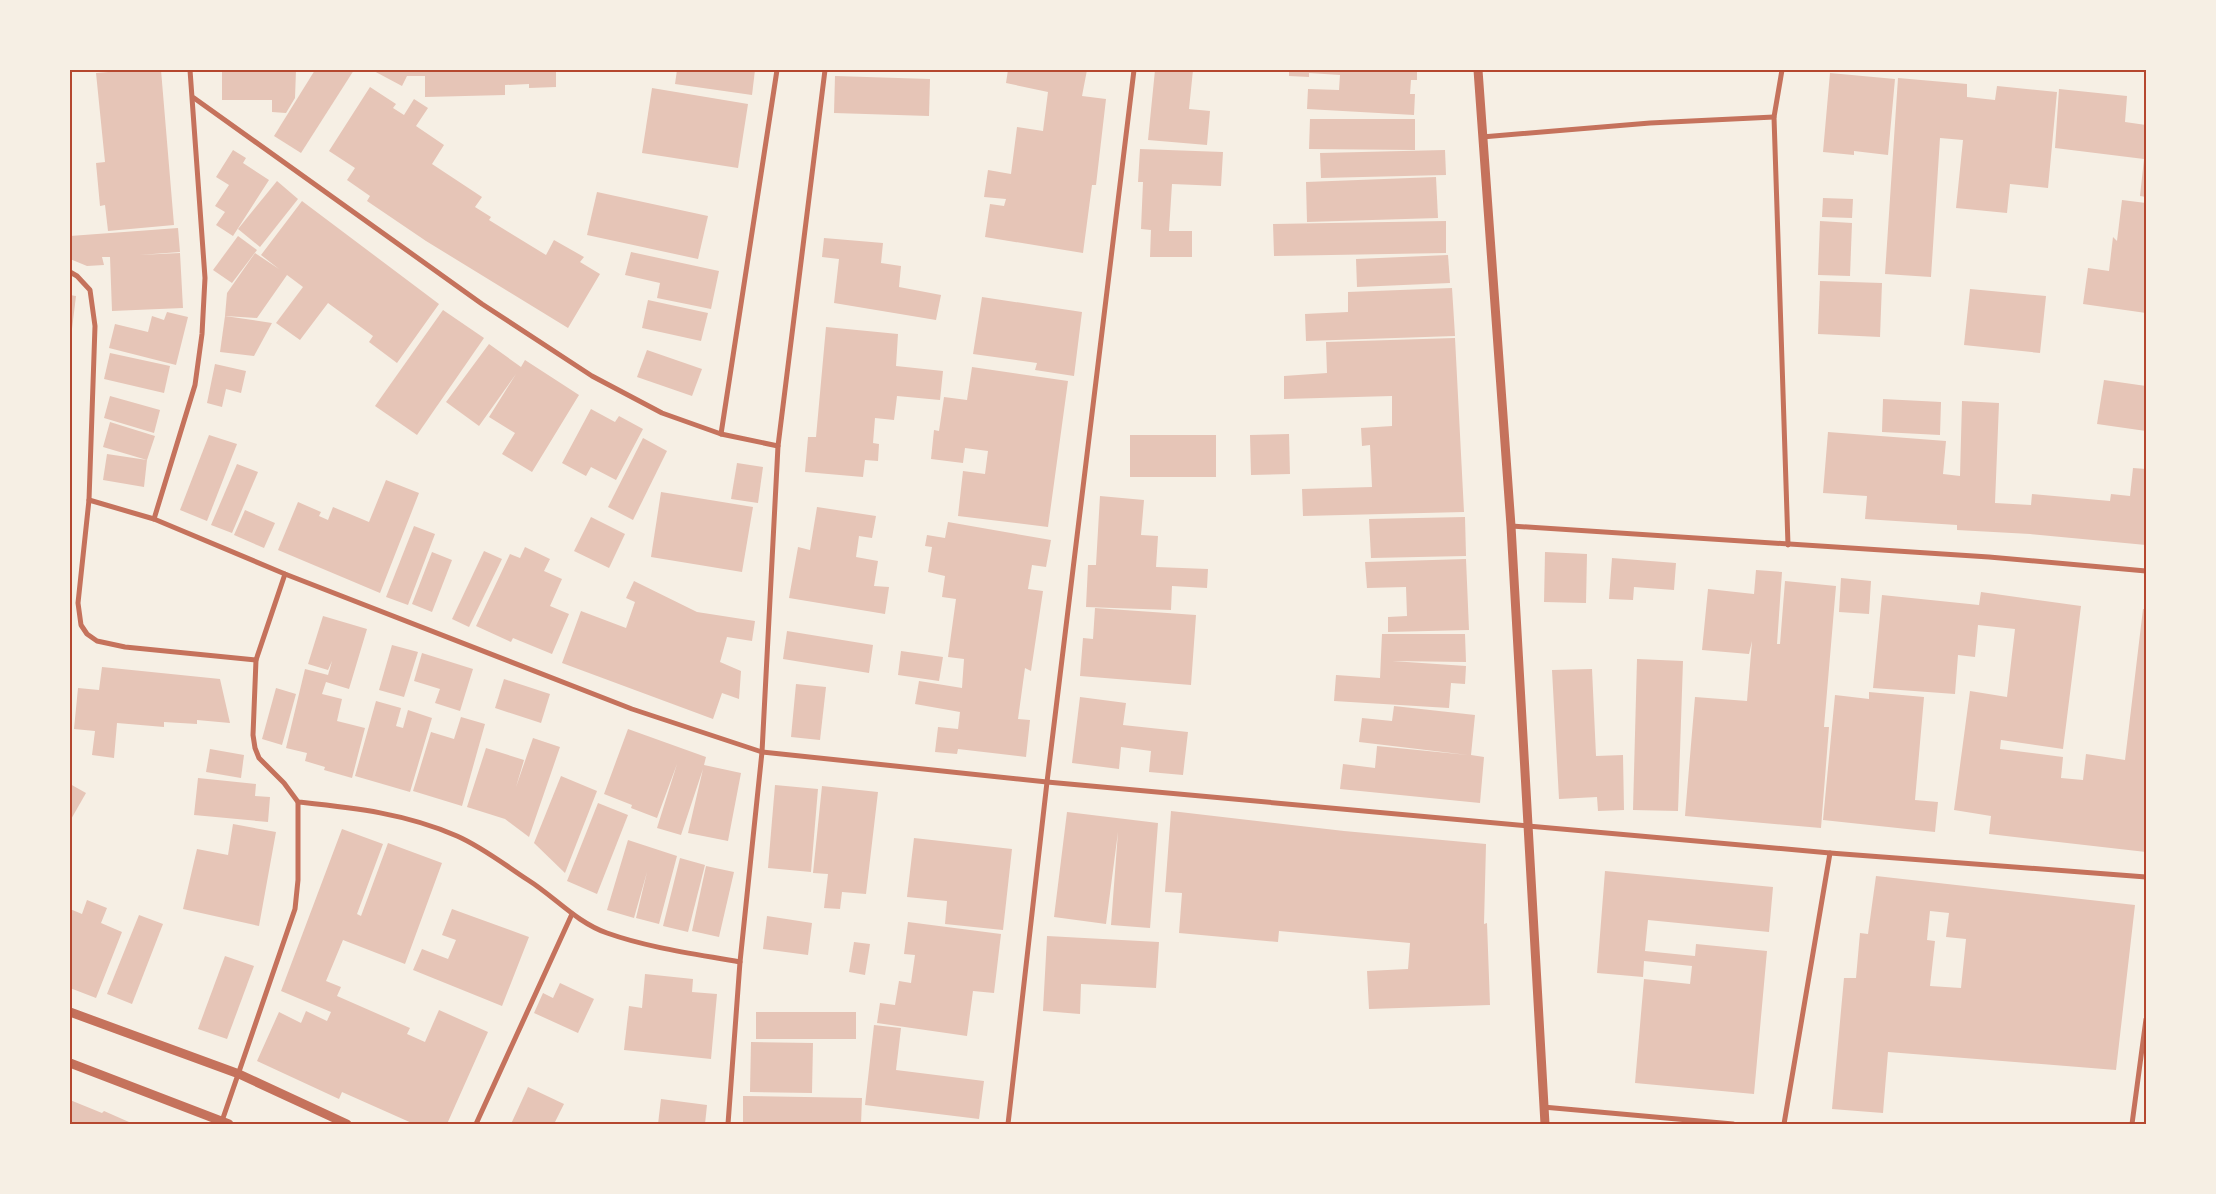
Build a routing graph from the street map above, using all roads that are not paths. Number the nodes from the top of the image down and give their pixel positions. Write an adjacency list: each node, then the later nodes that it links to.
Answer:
1 (190, 70): 7 (street)
2 (777, 70): 11 (street)
3 (825, 70): 12 (street)
4 (1134, 70): 21 (street)
5 (1478, 70): 9 (street)
6 (1781, 70): 8 (street)
7 (194, 98): 11 (street); 14 (street)
8 (1774, 117): 9 (street); 16 (street)
9 (1482, 137): 15 (street)
10 (70, 272): 13 (street)
11 (721, 434): 12 (street)
12 (778, 446): 20 (street)
13 (89, 500): 14 (street); 19 (street)
14 (154, 519): 18 (street)
15 (1511, 526): 16 (street); 23 (street)
16 (1788, 545): 17 (street)
17 (2146, 571)
18 (284, 574): 19 (street); 20 (street)
19 (256, 660): 22 (street)
20 (762, 752): 21 (street); 27 (street)
21 (1047, 782): 23 (street); 37 (street)
22 (298, 802): 26 (street); 31 (street)
23 (1528, 826): 24 (street); 32 (street)
24 (1830, 853): 25 (street); 40 (street)
25 (2146, 877)
26 (572, 914): 27 (street); 35 (street)
27 (740, 962): 36 (street)
28 (70, 1012): 31 (street)
29 (2146, 1019): 41 (street)
30 (70, 1063): 33 (street)
31 (239, 1074): 33 (street); 34 (street)
32 (1543, 1106): 38 (street); 39 (street)
33 (225, 1122)
34 (347, 1124)
35 (476, 1124)
36 (728, 1124)
37 (1008, 1124)
38 (1545, 1124)
39 (1733, 1124)
40 (1784, 1124)
41 (2132, 1124)

